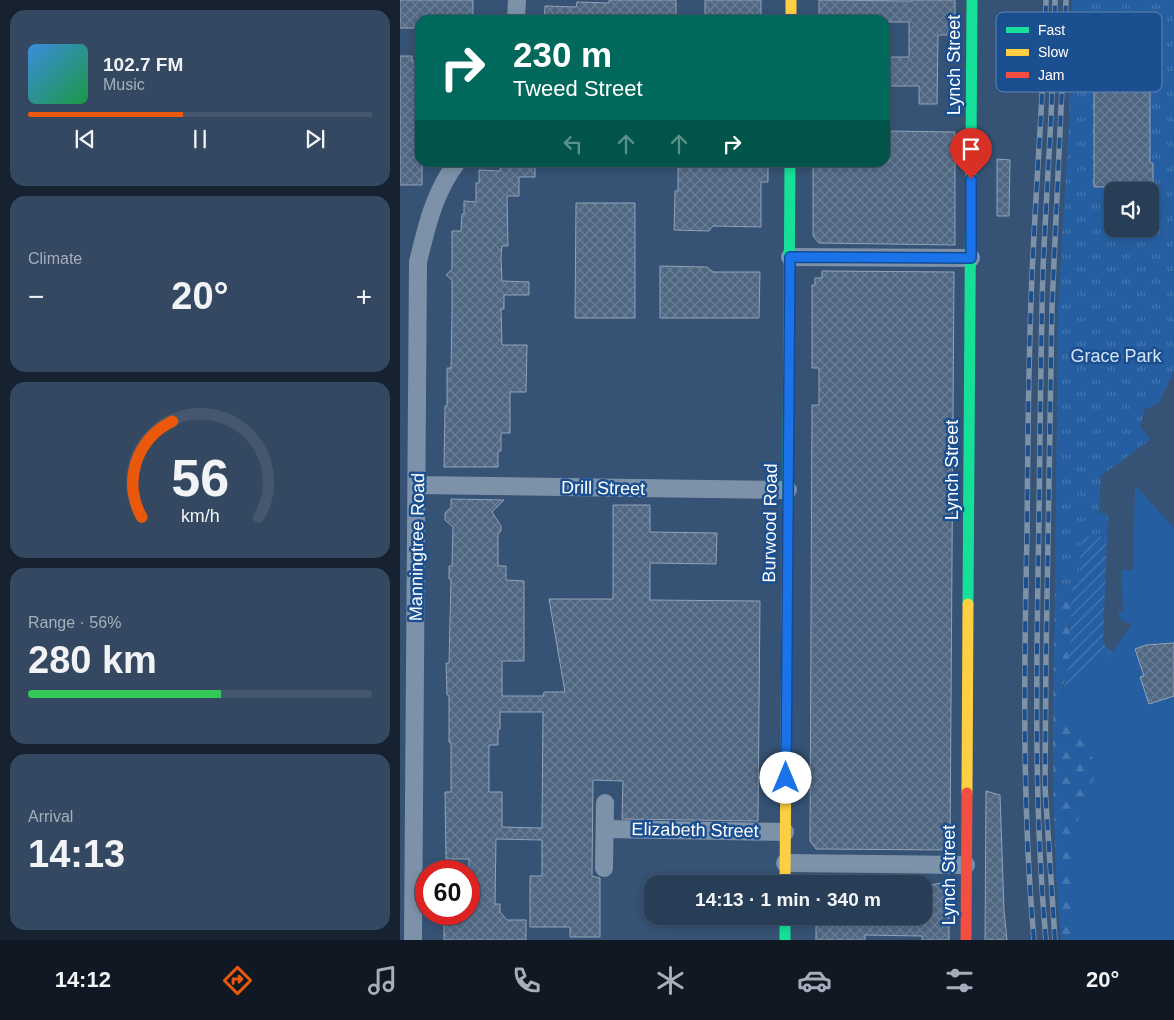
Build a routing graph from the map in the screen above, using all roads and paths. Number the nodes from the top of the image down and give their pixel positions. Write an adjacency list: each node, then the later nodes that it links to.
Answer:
1 (517, 0): 4 (street)
2 (791, 0): 5 (street)
3 (972, 0): 9 (street, Lynch Street)
4 (516, 15)
5 (791, 15)
6 (454, 167): 10 (street, Manningtree Road)
7 (790, 167): 8 (street, Burwood Road)
8 (790, 257): 9 (street); 11 (street, Burwood Road)
9 (971, 258): 17 (street, Lynch Street)
10 (417, 485): 11 (street, Drill Street); 12 (street, Manningtree Road)
11 (788, 490): 15 (street, Burwood Road)
12 (408, 520): 21 (street, Manningtree Road)
13 (605, 803): 14 (street)
14 (605, 829): 15 (street, Elizabeth Street); 18 (street)
15 (785, 832): 16 (street, Burwood Road)
16 (785, 863): 17 (street); 19 (street, Burwood Road)
17 (966, 865): 23 (street, Lynch Street)
18 (604, 868)
19 (785, 875)
20 (785, 925): 22 (street)
21 (413, 940)
22 (785, 940)
23 (966, 940)

